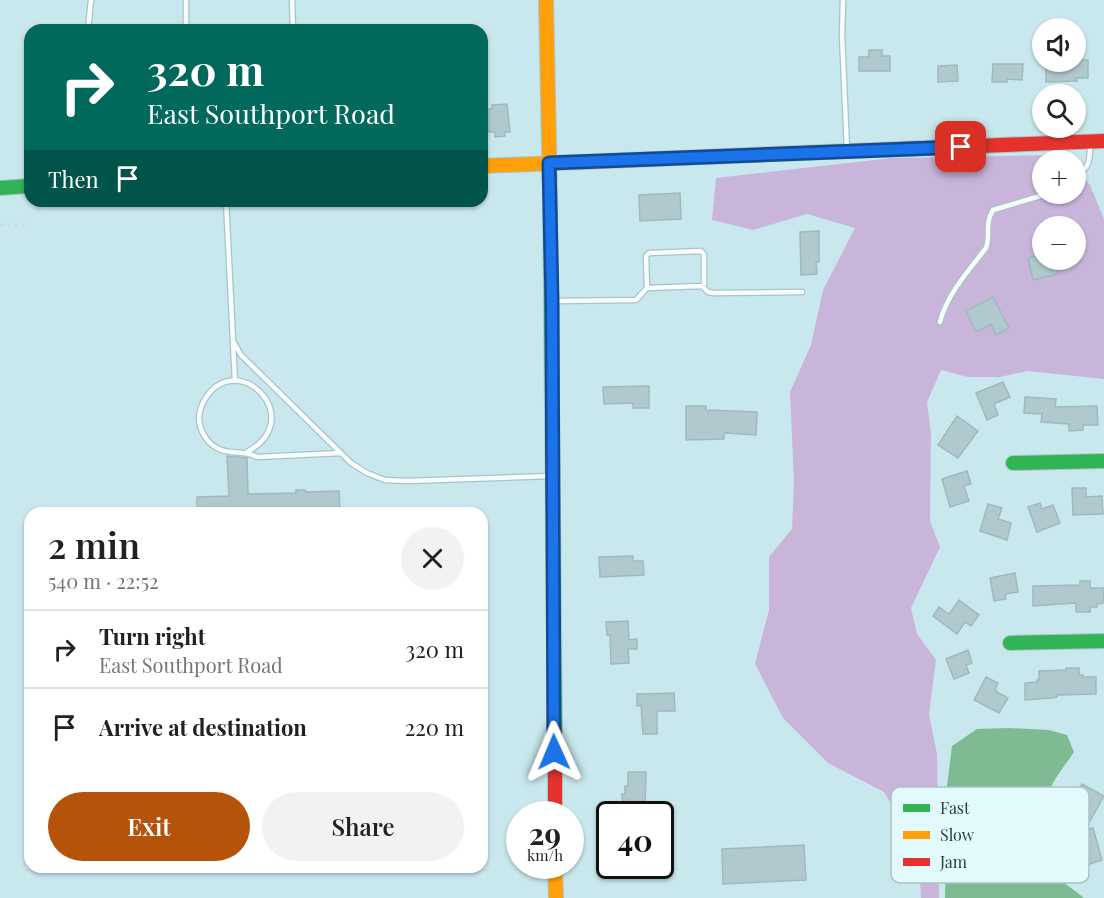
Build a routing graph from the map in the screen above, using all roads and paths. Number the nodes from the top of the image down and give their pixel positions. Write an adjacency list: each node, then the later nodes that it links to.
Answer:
1 (91, 0): 6 (lane)
2 (186, 0): 7 (lane)
3 (292, 0): 8 (lane)
4 (546, 0): 11 (street)
5 (843, 0): 10 (lane)
6 (89, 24)
7 (186, 24)
8 (293, 24)
9 (1097, 141): 10 (street); 13 (lane)
10 (847, 151): 11 (street)
11 (549, 163): 12 (street); 23 (street)
12 (488, 166)
13 (1086, 169)
14 (24, 186): 15 (street)
15 (0, 188)
16 (1032, 198): 24 (lane)
17 (226, 207): 25 (lane)
18 (29, 224): 19 (path)
19 (0, 225)
20 (702, 286): 21 (lane); 21 (lane); 22 (lane)
21 (647, 288): 23 (lane)
22 (802, 292)
23 (552, 301): 31 (street)
24 (940, 322)
25 (233, 341): 26 (lane); 28 (lane)
26 (235, 381): 27 (lane); 27 (lane)
27 (247, 452): 28 (lane)
28 (341, 453): 31 (lane)
29 (1104, 461): 30 (street)
30 (1013, 464)
31 (552, 476): 34 (street)
32 (1104, 641): 33 (street)
33 (1010, 643)
34 (555, 801)
35 (555, 879): 36 (street)
36 (556, 898)

